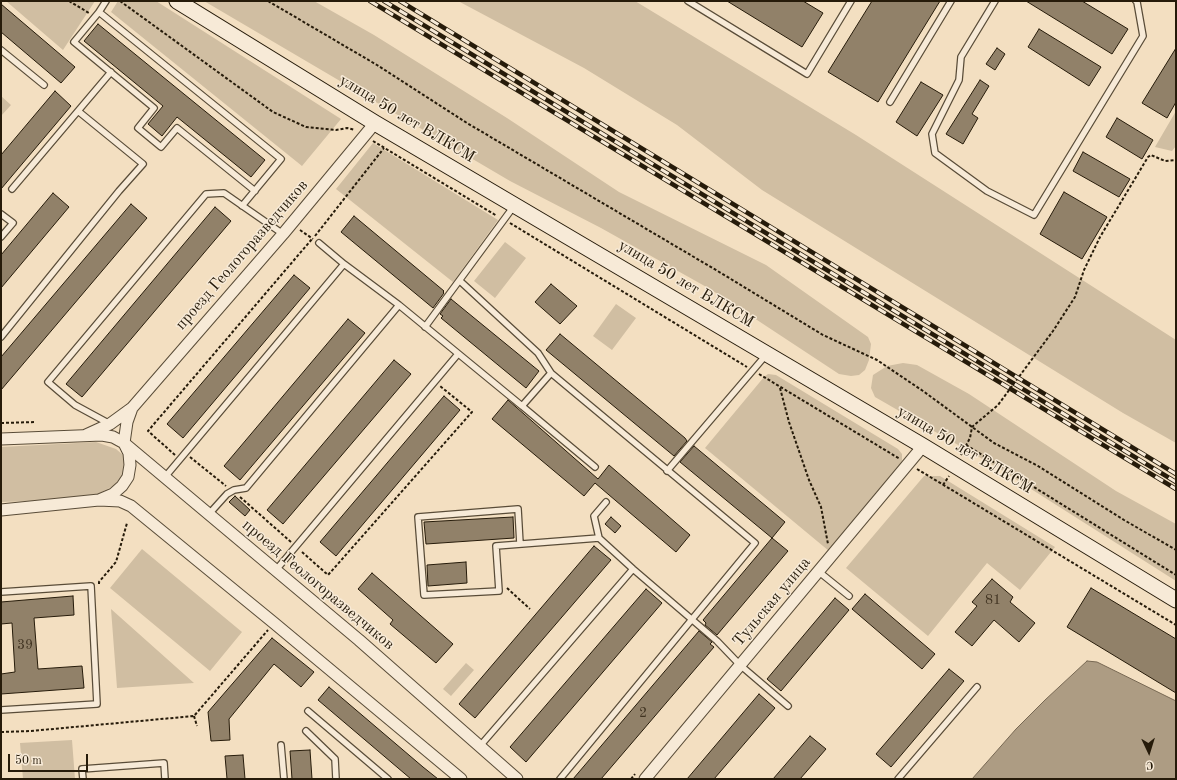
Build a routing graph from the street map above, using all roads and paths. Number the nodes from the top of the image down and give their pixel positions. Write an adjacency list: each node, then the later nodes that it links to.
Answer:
1 (70, 1): 12 (path)
2 (106, 1): 11 (lane)
3 (120, 1): 19 (path)
4 (177, 1): 18 (street, улица 50 лет ВЛКСМ)
5 (268, 1): 49 (path)
6 (688, 1): 7 (lane)
7 (851, 1)
8 (951, 1): 16 (lane)
9 (995, 1): 10 (lane)
10 (1136, 1)
11 (99, 12): 12 (lane); 23 (lane)
12 (95, 17): 14 (lane)
13 (1, 50): 15 (lane)
14 (111, 72): 17 (lane); 23 (lane)
15 (44, 86)
16 (890, 102)
17 (78, 112): 22 (lane); 37 (lane)
18 (375, 122): 19 (street, проезд Геологоразведчиков); 24 (street, улица 50 лет ВЛКСМ)
19 (364, 136): 20 (path); 28 (street, проезд Геологоразведчиков)
20 (385, 148): 27 (path); 31 (path)
21 (1176, 160): 49 (path)
22 (12, 189)
23 (255, 191): 25 (lane)
24 (515, 204): 27 (lane); 39 (street, улица 50 лет ВЛКСМ)
25 (242, 206): 29 (lane); 48 (lane)
26 (1, 214): 30 (lane)
27 (504, 220): 34 (lane); 40 (path)
28 (292, 223): 29 (street, проезд Геологоразведчиков); 31 (path)
29 (283, 234): 45 (street, проезд Геологоразведчиков)
30 (1, 237)
31 (312, 238): 32 (path); 56 (path)
32 (319, 243): 33 (lane)
33 (344, 264): 35 (lane); 55 (lane)
34 (460, 281): 36 (lane); 41 (lane)
35 (399, 305): 36 (lane); 61 (lane)
36 (425, 327): 38 (lane)
37 (1, 338)
38 (458, 354): 42 (lane); 44 (lane)
39 (768, 354): 40 (lane); 54 (street, улица 50 лет ВЛКСМ)
40 (753, 370): 43 (path); 59 (lane)
41 (551, 373): 44 (lane); 59 (lane)
42 (434, 381): 69 (lane); 69 (path)
43 (780, 387): 57 (path); 70 (path)
44 (522, 406): 58 (lane)
45 (132, 408): 48 (street, проезд Геологоразведчиков); 52 (street, проезд Геологоразведчиков)
46 (36, 422): 47 (path)
47 (1, 423)
48 (110, 424): 50 (street, проезд Геологоразведчиков)
49 (972, 427): 71 (path)
50 (86, 435): 51 (street); 52 (street)
51 (1, 439)
52 (124, 443): 60 (street, проезд Геологоразведчиков); 62 (street)
53 (966, 445): 75 (path)
54 (923, 446): 57 (street, Тульская улица); 80 (street, улица 50 лет ВЛКСМ)
55 (185, 453): 56 (lane); 61 (path)
56 (180, 460): 60 (lane)
57 (908, 464): 74 (street, Тульская улица); 84 (path)
58 (595, 467)
59 (667, 472): 82 (lane)
60 (165, 477): 65 (street, проезд Геологоразведчиков)
61 (233, 491): 65 (lane); 69 (path)
62 (99, 500): 64 (street); 83 (street)
63 (606, 502): 67 (lane)
64 (1, 510)
65 (209, 514): 73 (street, проезд Геологоразведчиков)
66 (127, 523): 77 (path)
67 (599, 538): 68 (lane); 72 (lane)
68 (520, 544): 76 (lane); 76 (lane)
69 (296, 546): 73 (lane)
70 (826, 547)
71 (1176, 550)
72 (633, 569): 82 (lane); 95 (lane)
73 (276, 570): 95 (street, проезд Геологоразведчиков)
74 (818, 571): 79 (lane); 85 (street, Тульская улица)
75 (1176, 575)
76 (498, 580): 81 (path)
77 (99, 590)
78 (1, 592): 88 (lane)
79 (849, 596)
80 (1176, 600)
81 (530, 609)
82 (692, 619): 85 (lane); 103 (lane)
83 (274, 623): 90 (path); 101 (street)
84 (1176, 625)
85 (740, 665): 87 (lane); 104 (street, Тульская улица)
86 (977, 686): 105 (lane)
87 (788, 706)
88 (1, 710)
89 (308, 711): 100 (lane)
90 (194, 716): 91 (path); 93 (path)
91 (197, 726)
92 (306, 731): 99 (lane)
93 (1, 732)
94 (281, 746): 98 (lane)
95 (480, 746): 102 (street, проезд Геологоразведчиков)
96 (83, 779): 97 (lane)
97 (165, 779)
98 (284, 779)
99 (336, 779)
100 (388, 779)
101 (461, 779)
102 (517, 779)
103 (560, 779)
104 (645, 779)
105 (898, 779)

